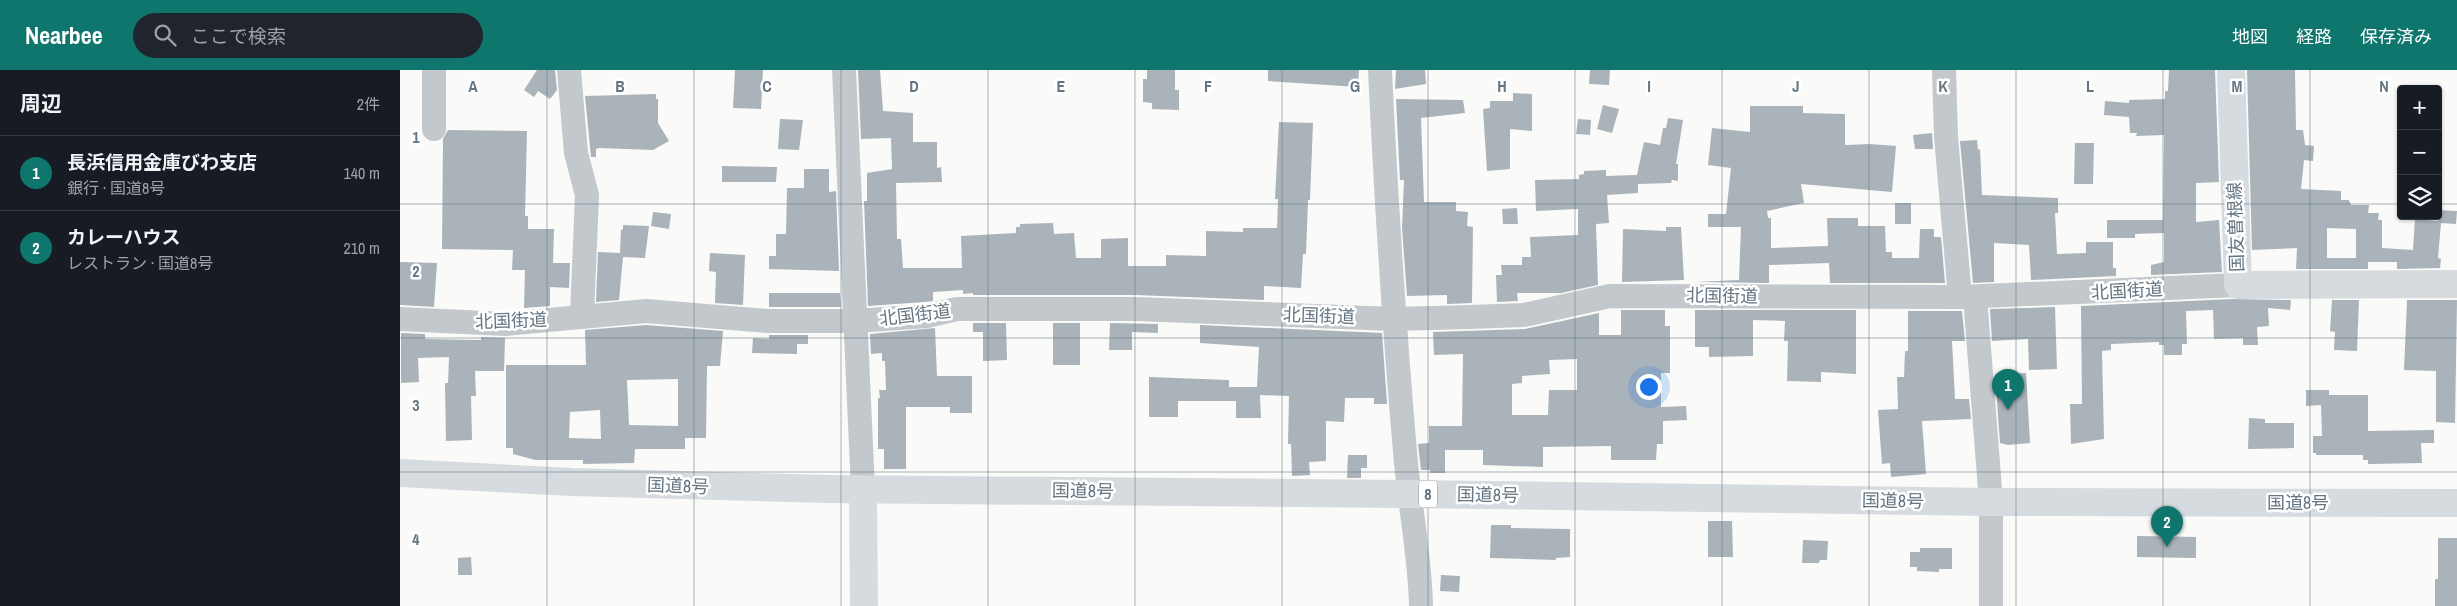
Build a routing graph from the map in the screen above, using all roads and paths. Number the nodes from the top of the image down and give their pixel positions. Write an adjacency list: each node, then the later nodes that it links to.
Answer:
1 (434, 70): 7 (street)
2 (569, 70): 11 (street)
3 (844, 70): 14 (street)
4 (1380, 70): 13 (street)
5 (1944, 70): 10 (street)
6 (2231, 70): 9 (main road, 国友曽根線)
7 (434, 129)
8 (2457, 284): 9 (main road, 国友曽根線)
9 (2238, 285): 10 (street, 北国街道)
10 (1967, 297): 13 (street, 北国街道); 18 (street)
11 (582, 317): 12 (street, 北国街道); 14 (street, 北国街道)
12 (400, 319)
13 (1394, 319): 14 (street, 北国街道); 17 (street)
14 (855, 321): 16 (street)
15 (400, 473): 16 (main road, 国道8号 / 8)
16 (863, 489): 17 (main road, 国道8号 / 8); 20 (main road)
17 (1408, 494): 18 (main road, 国道8号 / 8); 21 (street)
18 (1991, 502): 19 (main road, 国道8号 / 8); 22 (street)
19 (2457, 503)
20 (864, 606)
21 (1421, 606)
22 (1991, 606)

